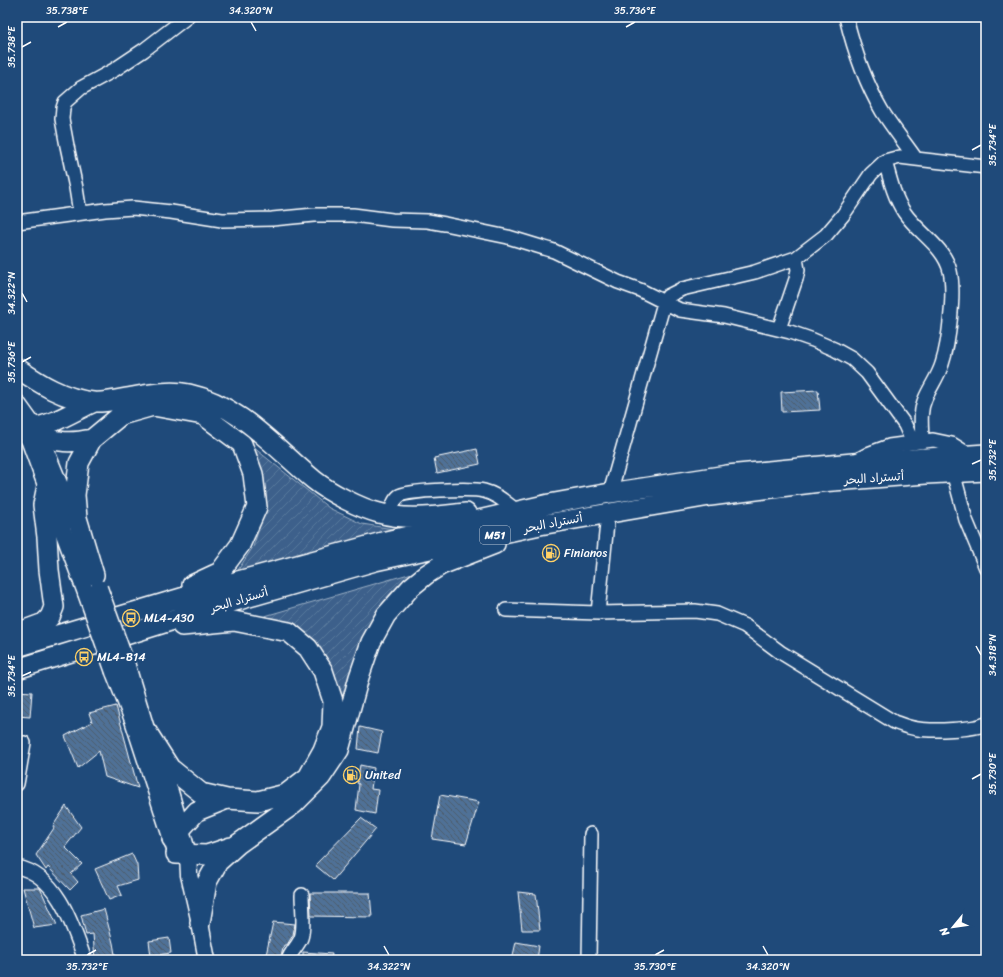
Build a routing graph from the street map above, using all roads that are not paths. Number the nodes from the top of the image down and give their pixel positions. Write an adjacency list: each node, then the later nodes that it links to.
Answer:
1 (187, 17): 6 (street)
2 (846, 17): 3 (street)
3 (916, 158): 4 (street); 5 (street)
4 (885, 161): 8 (street); 16 (street)
5 (986, 167)
6 (80, 213): 7 (street); 9 (street)
7 (17, 222)
8 (796, 258): 9 (street); 10 (street)
9 (664, 303): 10 (street); 22 (street)
10 (778, 329): 16 (street)
11 (17, 368): 12 (highway)
12 (94, 402): 14 (highway); 26 (highway)
13 (18, 405): 14 (main road)
14 (33, 433): 15 (highway); 21 (main road); 29 (main road)
15 (92, 440): 29 (highway); 30 (highway)
16 (917, 442): 17 (street); 18 (street)
17 (977, 454): 18 (highway, أتستراد البحر / M51)
18 (853, 463): 22 (highway, أتستراد البحر / M51)
19 (986, 471): 20 (highway, أتستراد البحر / M51)
20 (953, 472): 25 (highway, أتستراد البحر / M51); 28 (street)
21 (47, 486): 29 (main road); 34 (highway)
22 (610, 493): 23 (highway, أتستراد البحر / M51)
23 (549, 504): 24 (highway); 30 (highway, أتستراد البحر / M51)
24 (513, 508): 26 (highway); 26 (street)
25 (608, 513): 27 (highway, أتستراد البحر / M51); 32 (street)
26 (391, 515)
27 (540, 525): 33 (highway, أتستراد البحر / M51); 45 (highway)
28 (986, 568)
29 (93, 585): 37 (main road, bridge)
30 (141, 610): 35 (highway, أتستراد البحر / M51)
31 (506, 610): 32 (street)
32 (598, 613): 38 (street)
33 (140, 631): 36 (highway, أتستراد البحر / M51); 42 (highway)
34 (17, 633)
35 (17, 647)
36 (17, 669)
37 (120, 669): 39 (main road); 44 (main road)
38 (986, 724)
39 (147, 732): 42 (highway); 44 (main road)
40 (24, 742): 41 (street)
41 (17, 784)
42 (228, 800): 44 (highway)
43 (591, 834): 52 (street)
44 (179, 844): 45 (highway); 48 (main road)
45 (238, 844): 48 (highway)
46 (17, 867): 49 (street)
47 (302, 895): 51 (street)
48 (200, 922): 50 (main road)
49 (85, 960)
50 (207, 960)
51 (288, 960)
52 (589, 960)

